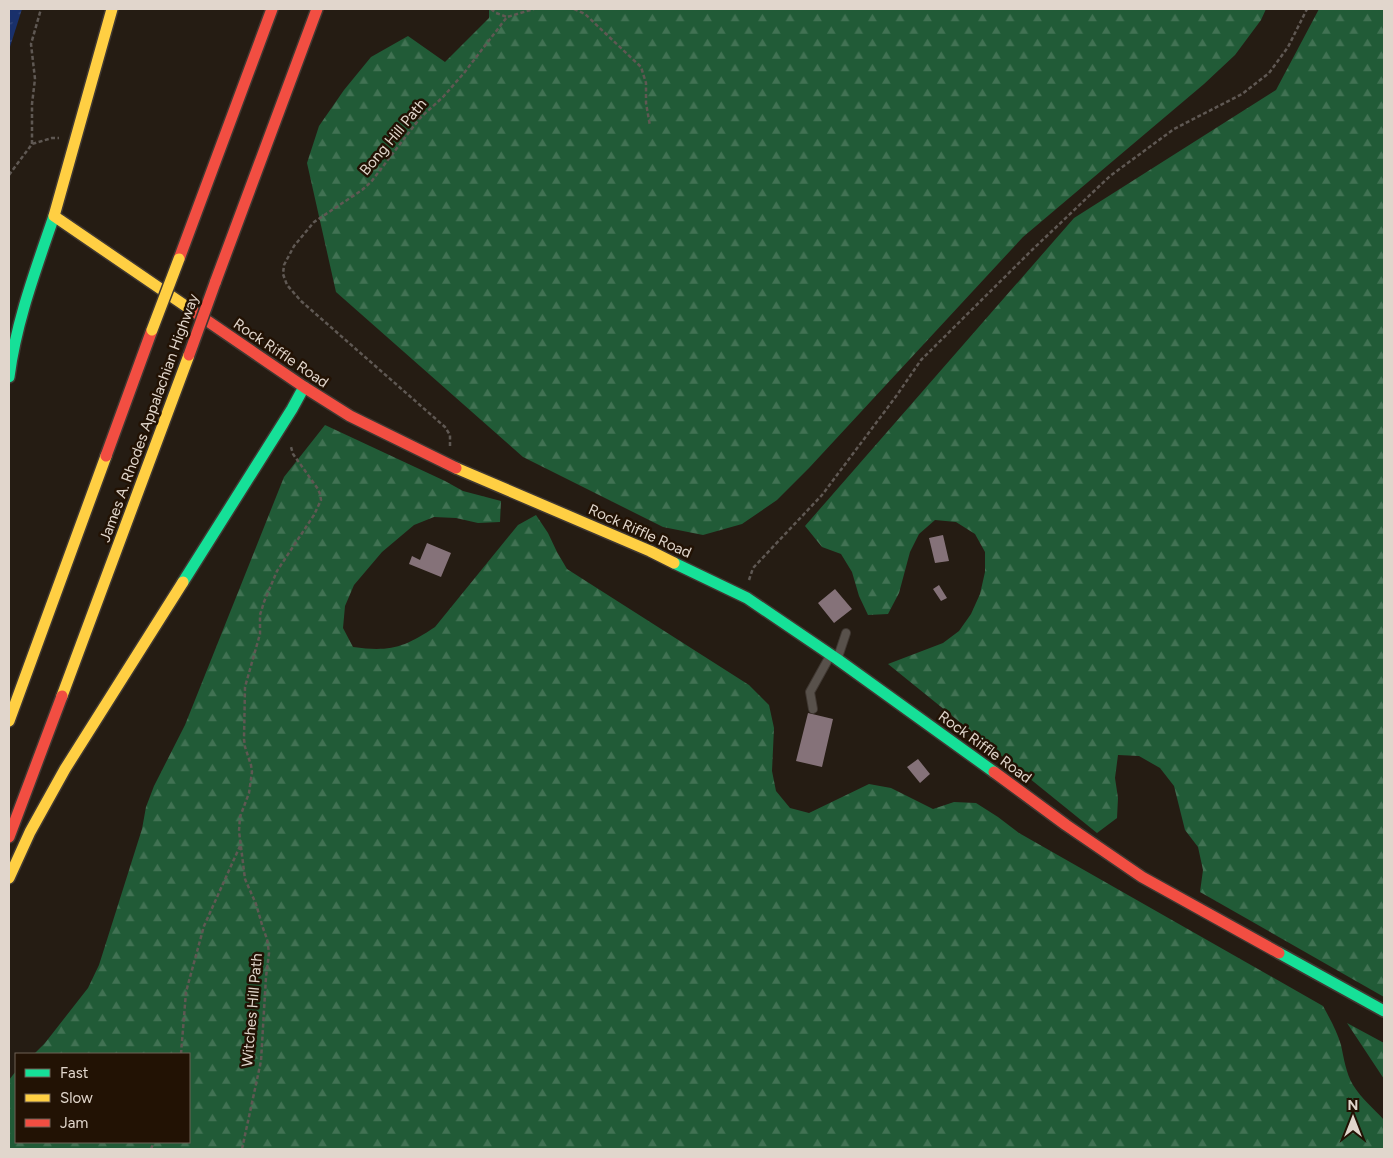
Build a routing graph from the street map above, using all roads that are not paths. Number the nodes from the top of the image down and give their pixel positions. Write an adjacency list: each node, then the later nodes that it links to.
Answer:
1 (112, 9): 4 (main road)
2 (272, 9): 10 (main road, James A. Rhodes Appalachian Highway, bridge)
3 (317, 9): 11 (main road, James A. Rhodes Appalachian Highway, bridge)
4 (54, 216): 5 (main road); 6 (main road, Rock Riffle Road)
5 (9, 377)
6 (304, 387): 8 (main road, Rock Riffle Road); 12 (main road)
7 (846, 633): 8 (lane)
8 (834, 657): 9 (lane); 13 (main road, Rock Riffle Road)
9 (813, 709)
10 (9, 720)
11 (9, 837)
12 (9, 878)
13 (1384, 1011)

